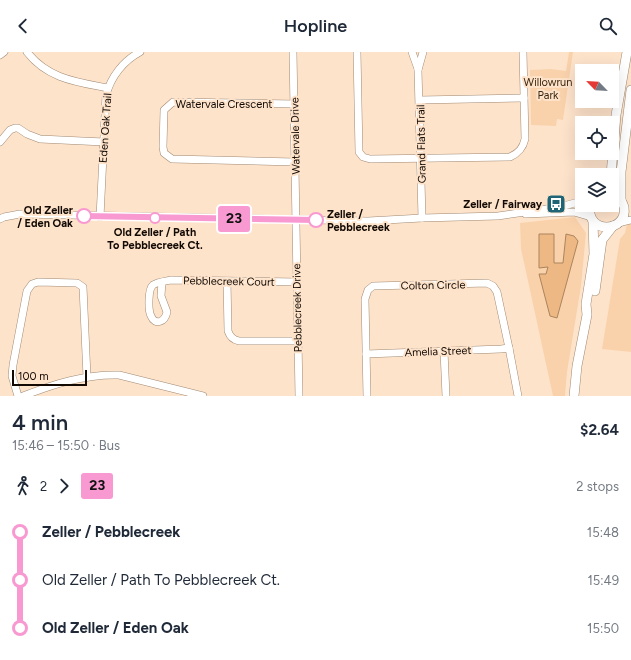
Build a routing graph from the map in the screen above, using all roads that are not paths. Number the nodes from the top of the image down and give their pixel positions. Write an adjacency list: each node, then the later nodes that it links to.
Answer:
1 (4, 52): 11 (street)
2 (27, 52): 13 (street)
3 (140, 52): 13 (street, Eden Oak Trail)
4 (293, 52): 17 (street, Watervale Drive)
5 (357, 52): 20 (street)
6 (412, 52): 12 (street, Grand Flats Trail)
7 (415, 52): 8 (street)
8 (423, 52): 12 (street, Grand Flats Trail)
9 (523, 52): 15 (street)
10 (627, 52): 22 (main road)
11 (0, 55)
12 (418, 70): 16 (street, Grand Flats Trail)
13 (108, 88): 19 (street, Eden Oak Trail)
14 (631, 90): 24 (main road)
15 (524, 98): 16 (street); 20 (street)
16 (420, 100): 20 (street, Grand Flats Trail)
17 (294, 104): 21 (street, Watervale Drive); 21 (street, Watervale Crescent)
18 (0, 142): 19 (street)
19 (104, 142): 29 (street, Eden Oak Trail)
20 (421, 158): 30 (street, Grand Flats Trail)
21 (295, 162): 33 (street, Watervale Drive)
22 (612, 168)
23 (619, 200): 24 (main road)
24 (622, 202): 26 (street); 35 (main road)
25 (575, 203): 28 (street)
26 (631, 207)
27 (590, 212): 32 (main road)
28 (512, 214): 30 (street); 32 (street)
29 (100, 217): 31 (street); 33 (street)
30 (422, 218): 33 (street)
31 (0, 219)
32 (592, 219): 35 (main road); 39 (main road)
33 (296, 220): 38 (street, Pebblecreek Drive)
34 (631, 220): 35 (street)
35 (616, 225): 39 (main road)
36 (227, 281): 37 (street, Pebblecreek Court); 38 (street, Pebblecreek Court); 40 (street)
37 (162, 282): 37 (street)
38 (297, 282): 40 (street, Pebblecreek Drive)
39 (587, 315): 52 (main road)
40 (298, 341): 48 (street, Pebblecreek Drive)
41 (509, 348): 42 (street, Amelia Street); 43 (street, Colton Circle); 51 (street, Colton Circle)
42 (444, 351): 43 (street, Amelia Street); 50 (street)
43 (366, 354): 49 (street, Colton Circle)
44 (88, 377): 45 (street); 46 (street); 47 (street)
45 (18, 396)
46 (23, 396)
47 (203, 396)
48 (299, 396)
49 (367, 396)
50 (446, 396)
51 (518, 396)
52 (574, 396)

